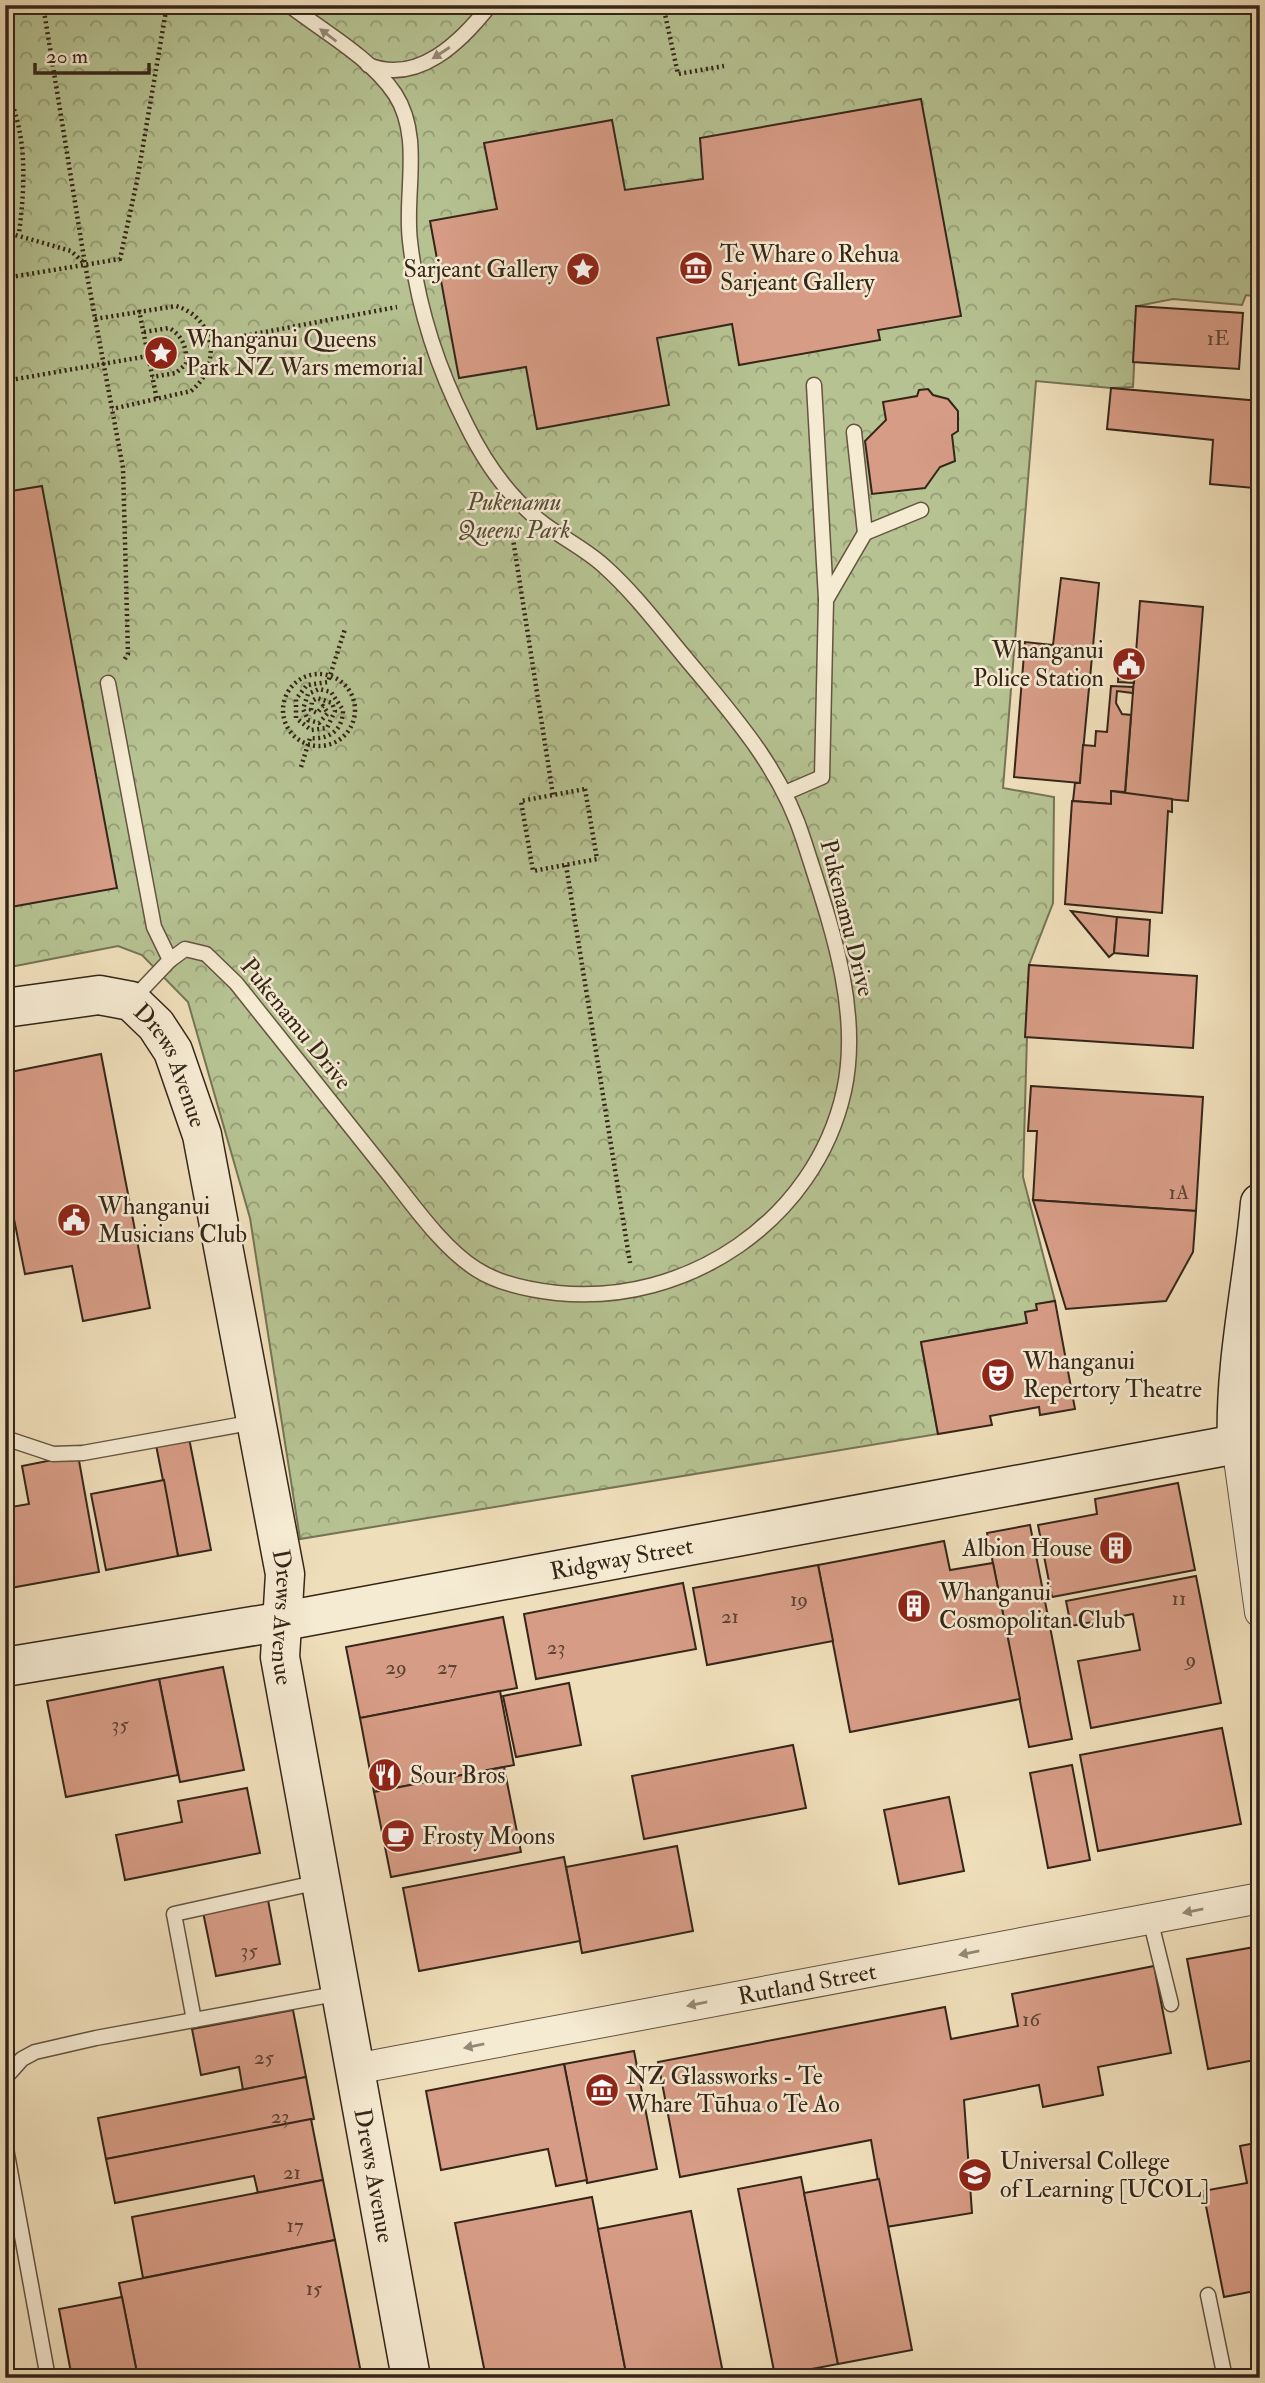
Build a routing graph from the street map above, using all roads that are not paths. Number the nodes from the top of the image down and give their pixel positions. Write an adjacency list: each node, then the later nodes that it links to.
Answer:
1 (289, 5): 3 (lane, Pukenamu Drive, one-way to 1)
2 (490, 5): 3 (lane, one-way to 3)
3 (367, 64): 10 (lane, Pukenamu Drive)
4 (814, 385): 8 (lane)
5 (854, 432): 7 (lane)
6 (921, 510): 7 (lane)
7 (865, 533): 8 (lane)
8 (826, 600): 10 (lane)
9 (108, 682): 11 (lane)
10 (785, 793): 11 (lane, Pukenamu Drive)
11 (170, 960): 12 (lane)
12 (131, 1001): 13 (street, Drews Avenue); 16 (street, Drews Avenue)
13 (5, 1008)
14 (1260, 1203): 15 (street)
15 (1257, 1272): 18 (street)
16 (256, 1422): 17 (lane); 20 (street, Drews Avenue)
17 (5, 1438)
18 (1237, 1444): 19 (street); 20 (street, Ridgway Street)
19 (1260, 1612)
20 (284, 1621): 21 (street, Ridgway Street); 22 (street, Drews Avenue)
21 (5, 1667)
22 (321, 1882): 25 (street, Drews Avenue); 27 (lane)
23 (1260, 1898): 24 (street, Rutland Street, one-way to 24)
24 (1150, 1919): 26 (lane); 28 (street, Rutland Street, one-way to 28)
25 (341, 1993): 27 (lane); 28 (street, Drews Avenue)
26 (1171, 2004)
27 (194, 2020): 29 (lane)
28 (355, 2069): 33 (street, Drews Avenue)
29 (5, 2078)
30 (5, 2144): 32 (lane)
31 (1208, 2295): 34 (lane)
32 (47, 2378)
33 (411, 2378)
34 (1225, 2378)

